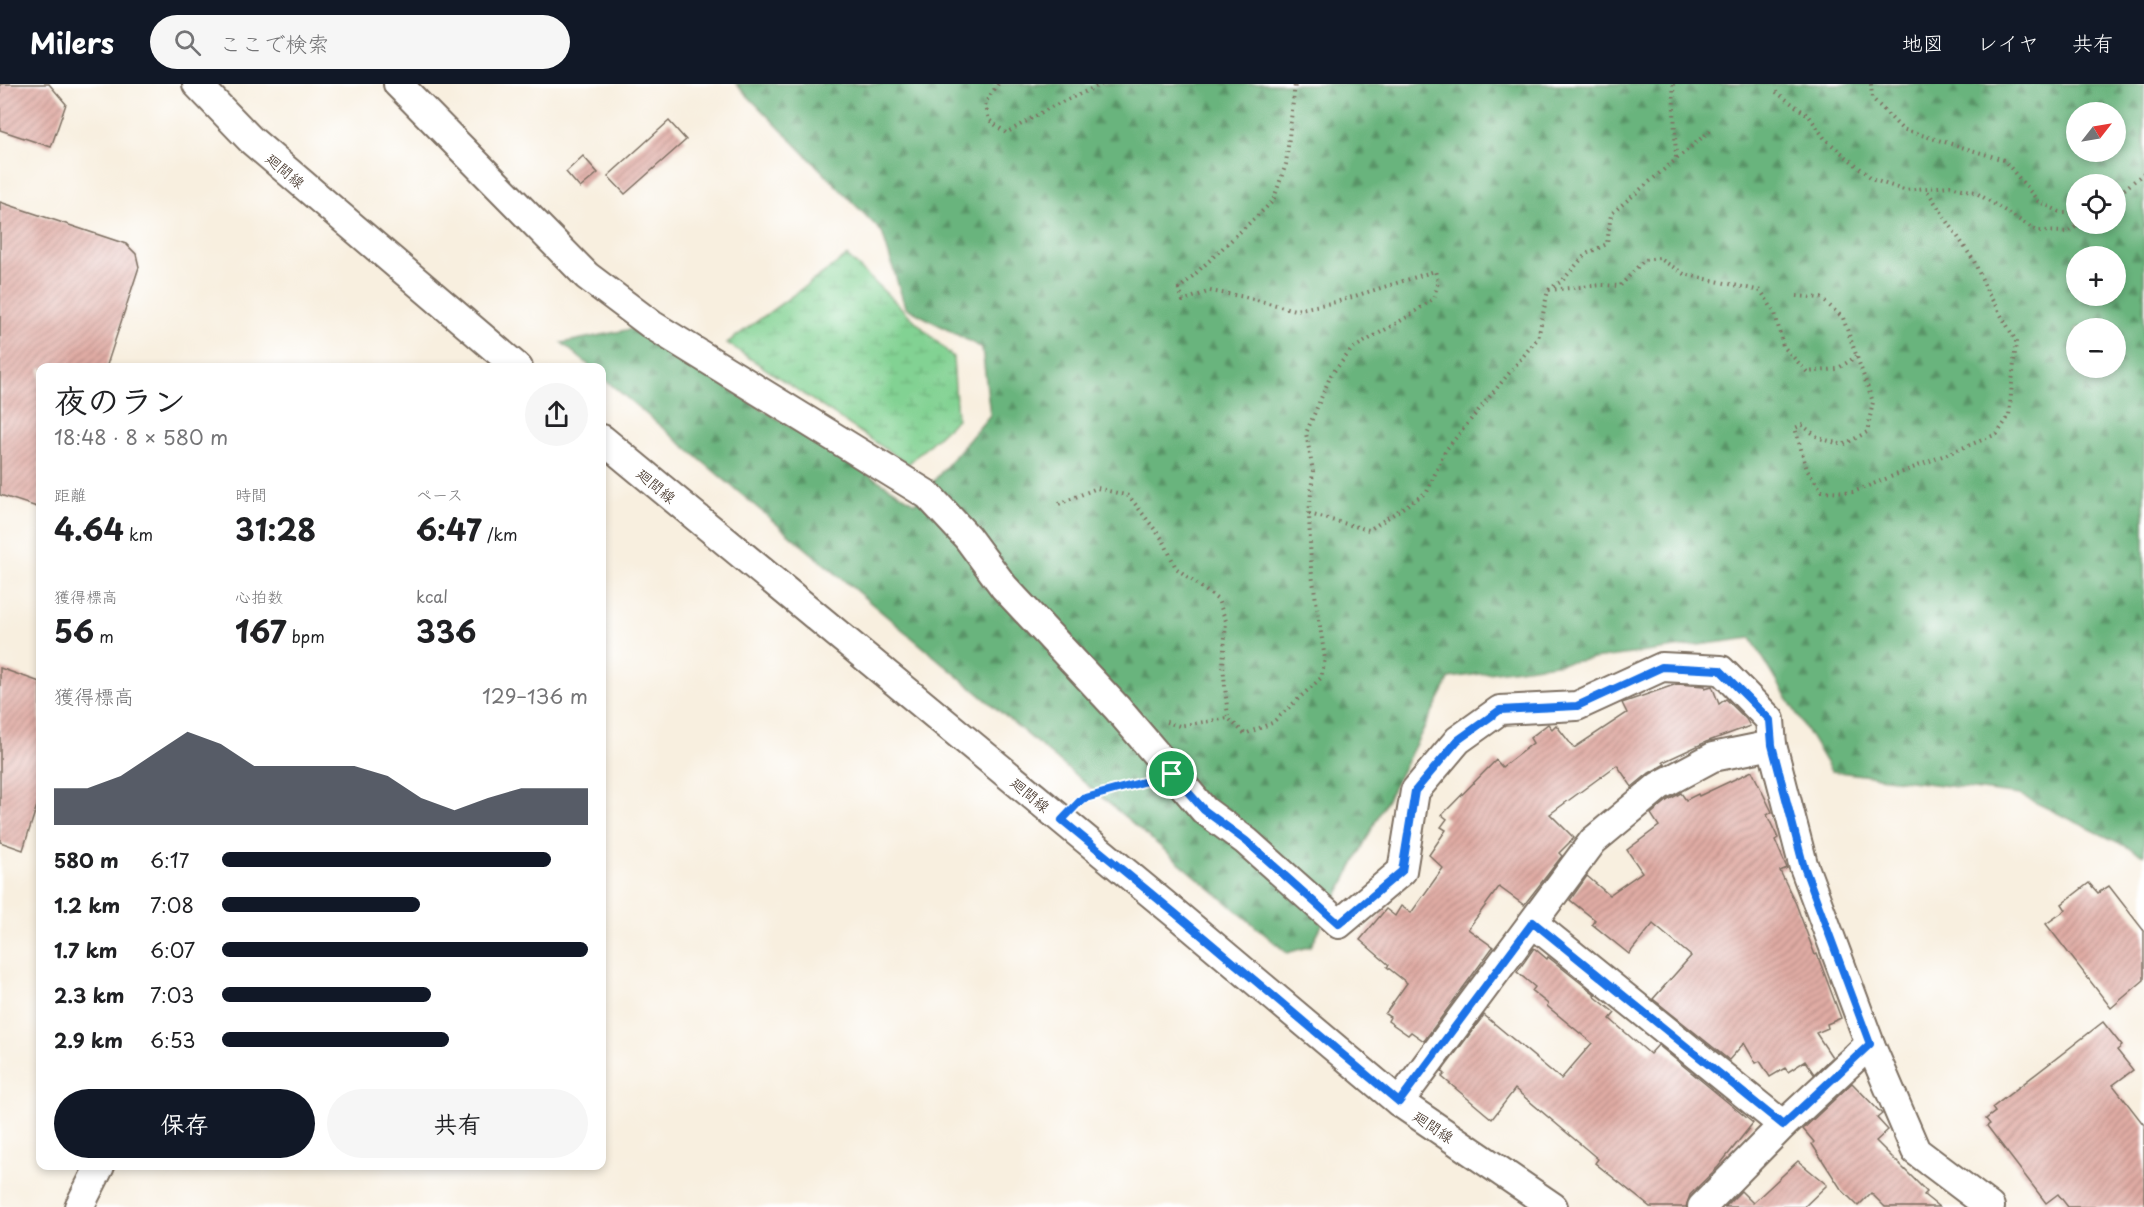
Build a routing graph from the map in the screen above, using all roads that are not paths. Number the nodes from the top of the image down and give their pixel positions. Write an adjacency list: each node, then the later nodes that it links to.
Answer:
1 (197, 84): 3 (street, 廻間線)
2 (398, 84): 5 (street)
3 (512, 363)
4 (606, 452): 8 (street, 廻間線)
5 (1772, 745): 6 (street); 7 (street)
6 (1533, 922): 8 (street); 9 (street)
7 (1870, 1044): 9 (street); 14 (street)
8 (1399, 1102): 12 (street, 廻間線)
9 (1783, 1125): 13 (street)
10 (98, 1170): 11 (street)
11 (79, 1207)
12 (1553, 1207)
13 (1702, 1207)
14 (1990, 1207)

